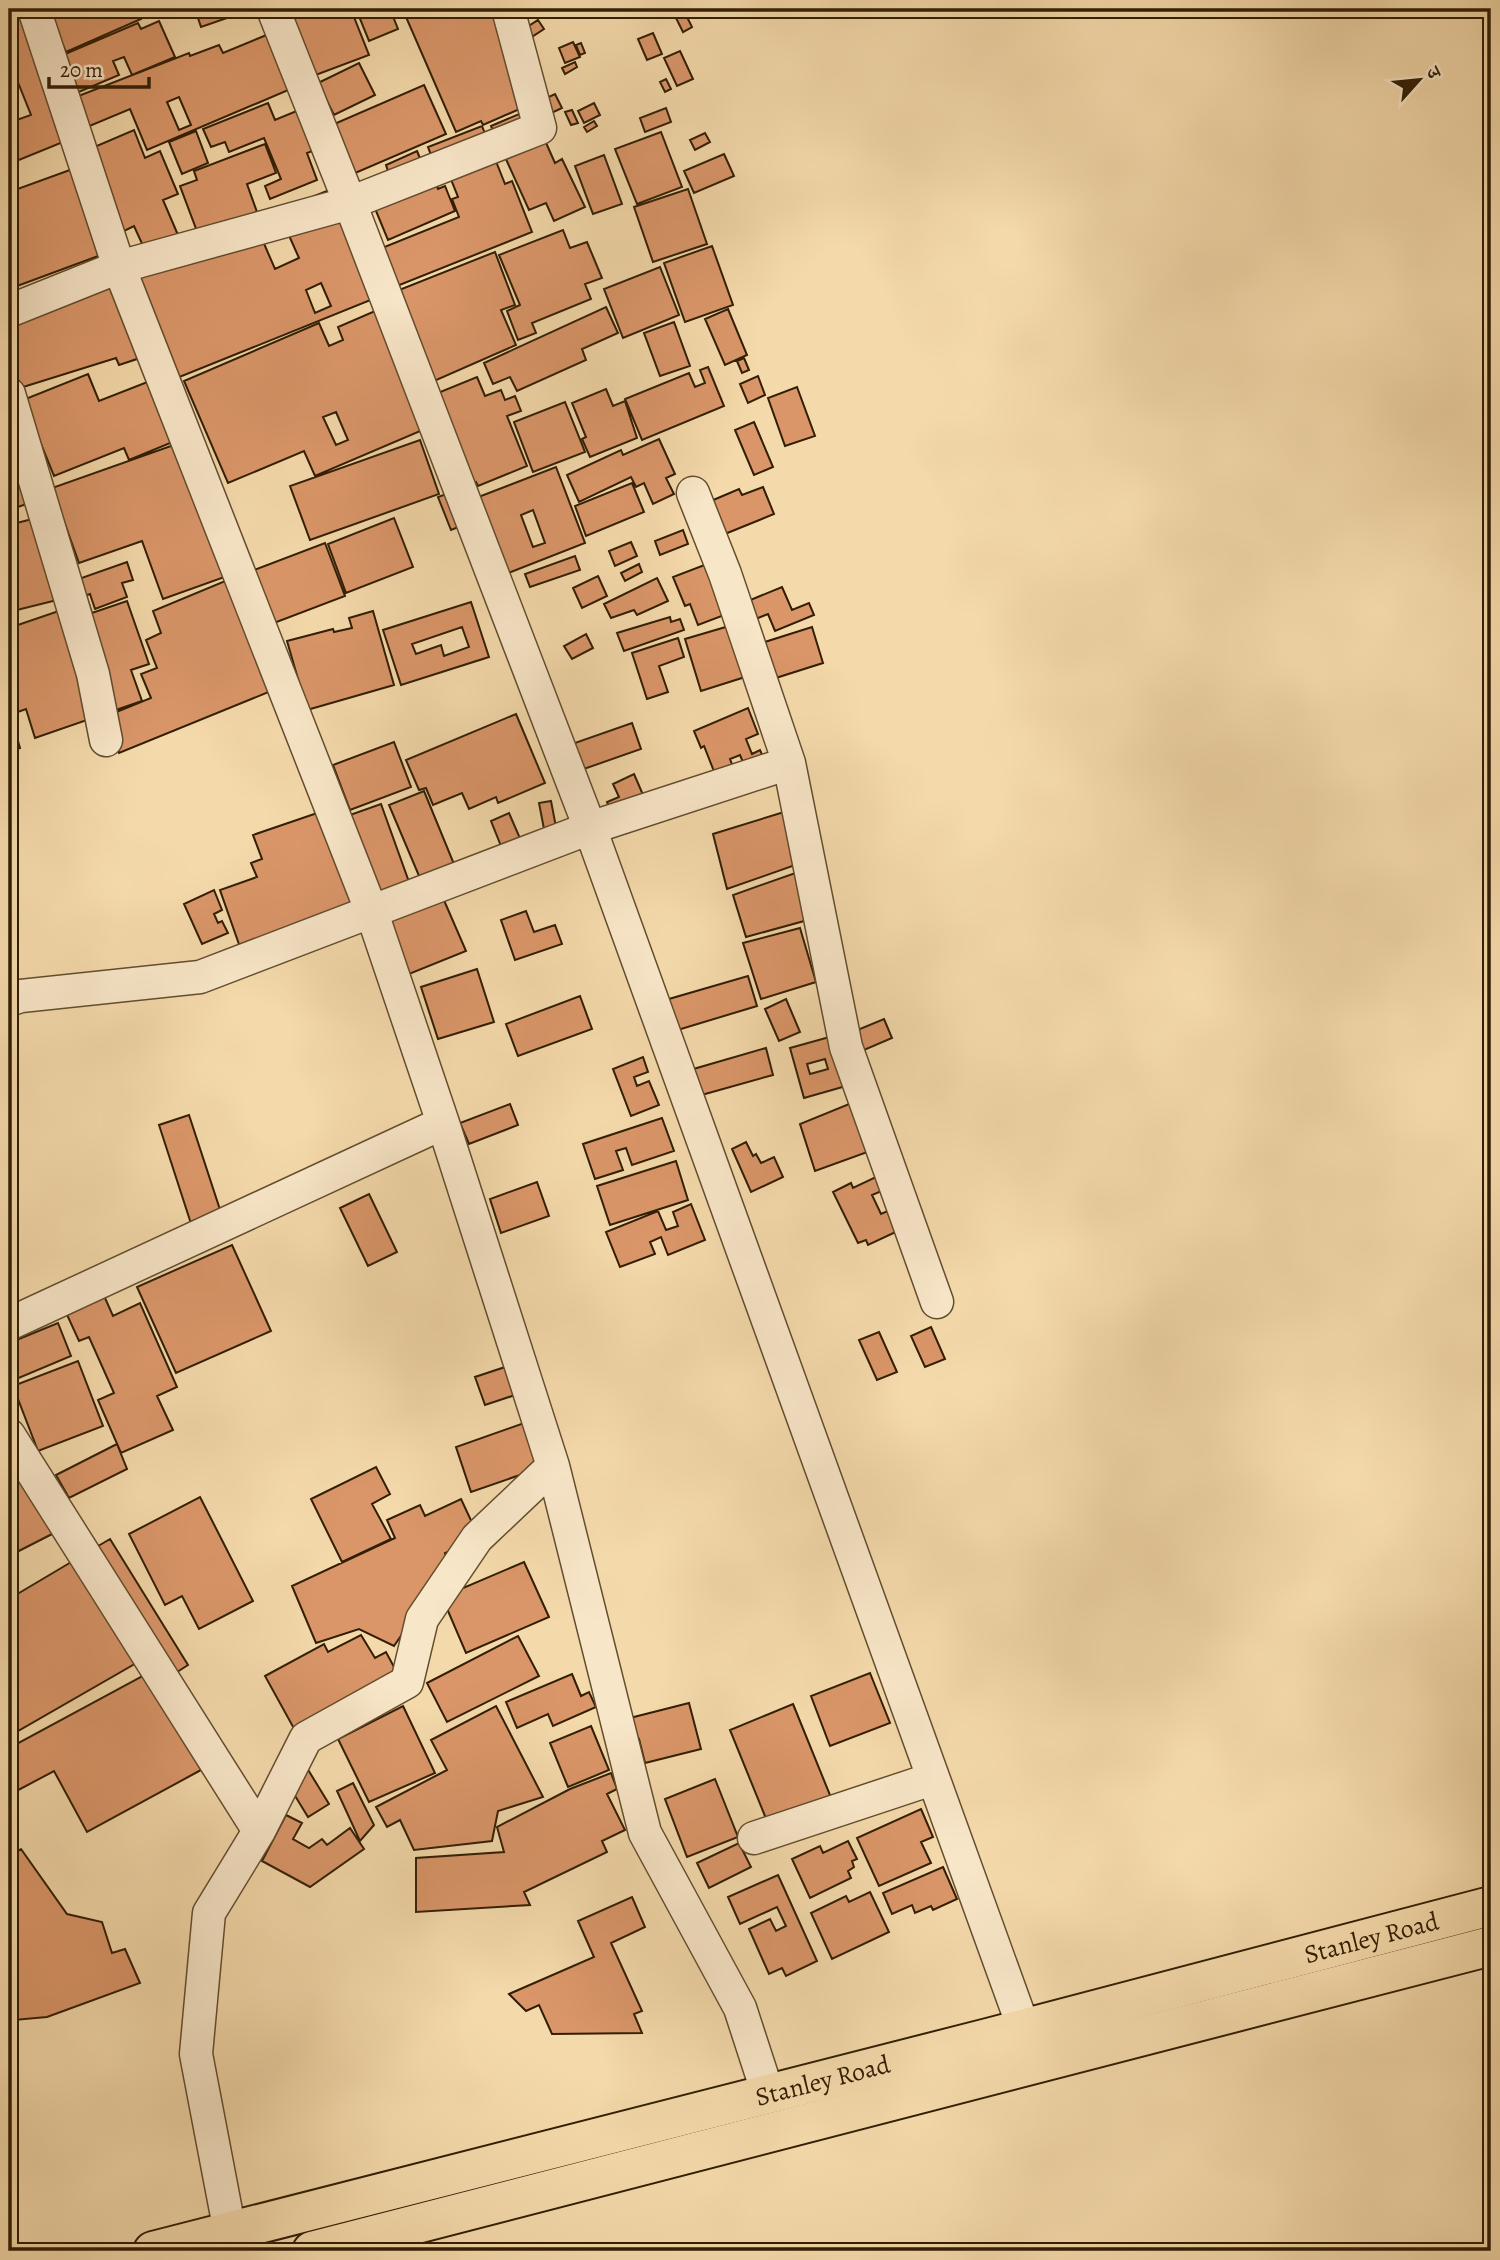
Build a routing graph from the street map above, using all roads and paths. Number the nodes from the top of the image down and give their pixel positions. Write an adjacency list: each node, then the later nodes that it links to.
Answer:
1 (34, 9): 5 (street)
2 (273, 9): 4 (street)
3 (508, 9): 4 (street)
4 (351, 203): 5 (street); 11 (street)
5 (119, 267): 6 (street); 12 (street)
6 (9, 312)
7 (9, 394): 9 (street)
8 (693, 493): 10 (street)
9 (106, 740)
10 (789, 763): 11 (street); 15 (street)
11 (590, 828): 12 (street); 19 (street)
12 (371, 910): 13 (street); 14 (street)
13 (9, 1000)
14 (443, 1123): 16 (street); 18 (street)
15 (937, 1302)
16 (9, 1324)
17 (9, 1435): 20 (street)
18 (554, 1466): 20 (street); 25 (street)
19 (932, 1779): 21 (street); 24 (street)
20 (259, 1831): 26 (street)
21 (754, 1838)
22 (1491, 1906): 24 (main road, Stanley Road)
23 (1491, 1946): 28 (main road, Stanley Road)
24 (1024, 2029): 25 (main road, Stanley Road)
25 (768, 2094): 26 (main road, Stanley Road)
26 (230, 2232): 27 (main road, Stanley Road)
27 (153, 2251)
28 (312, 2251)

